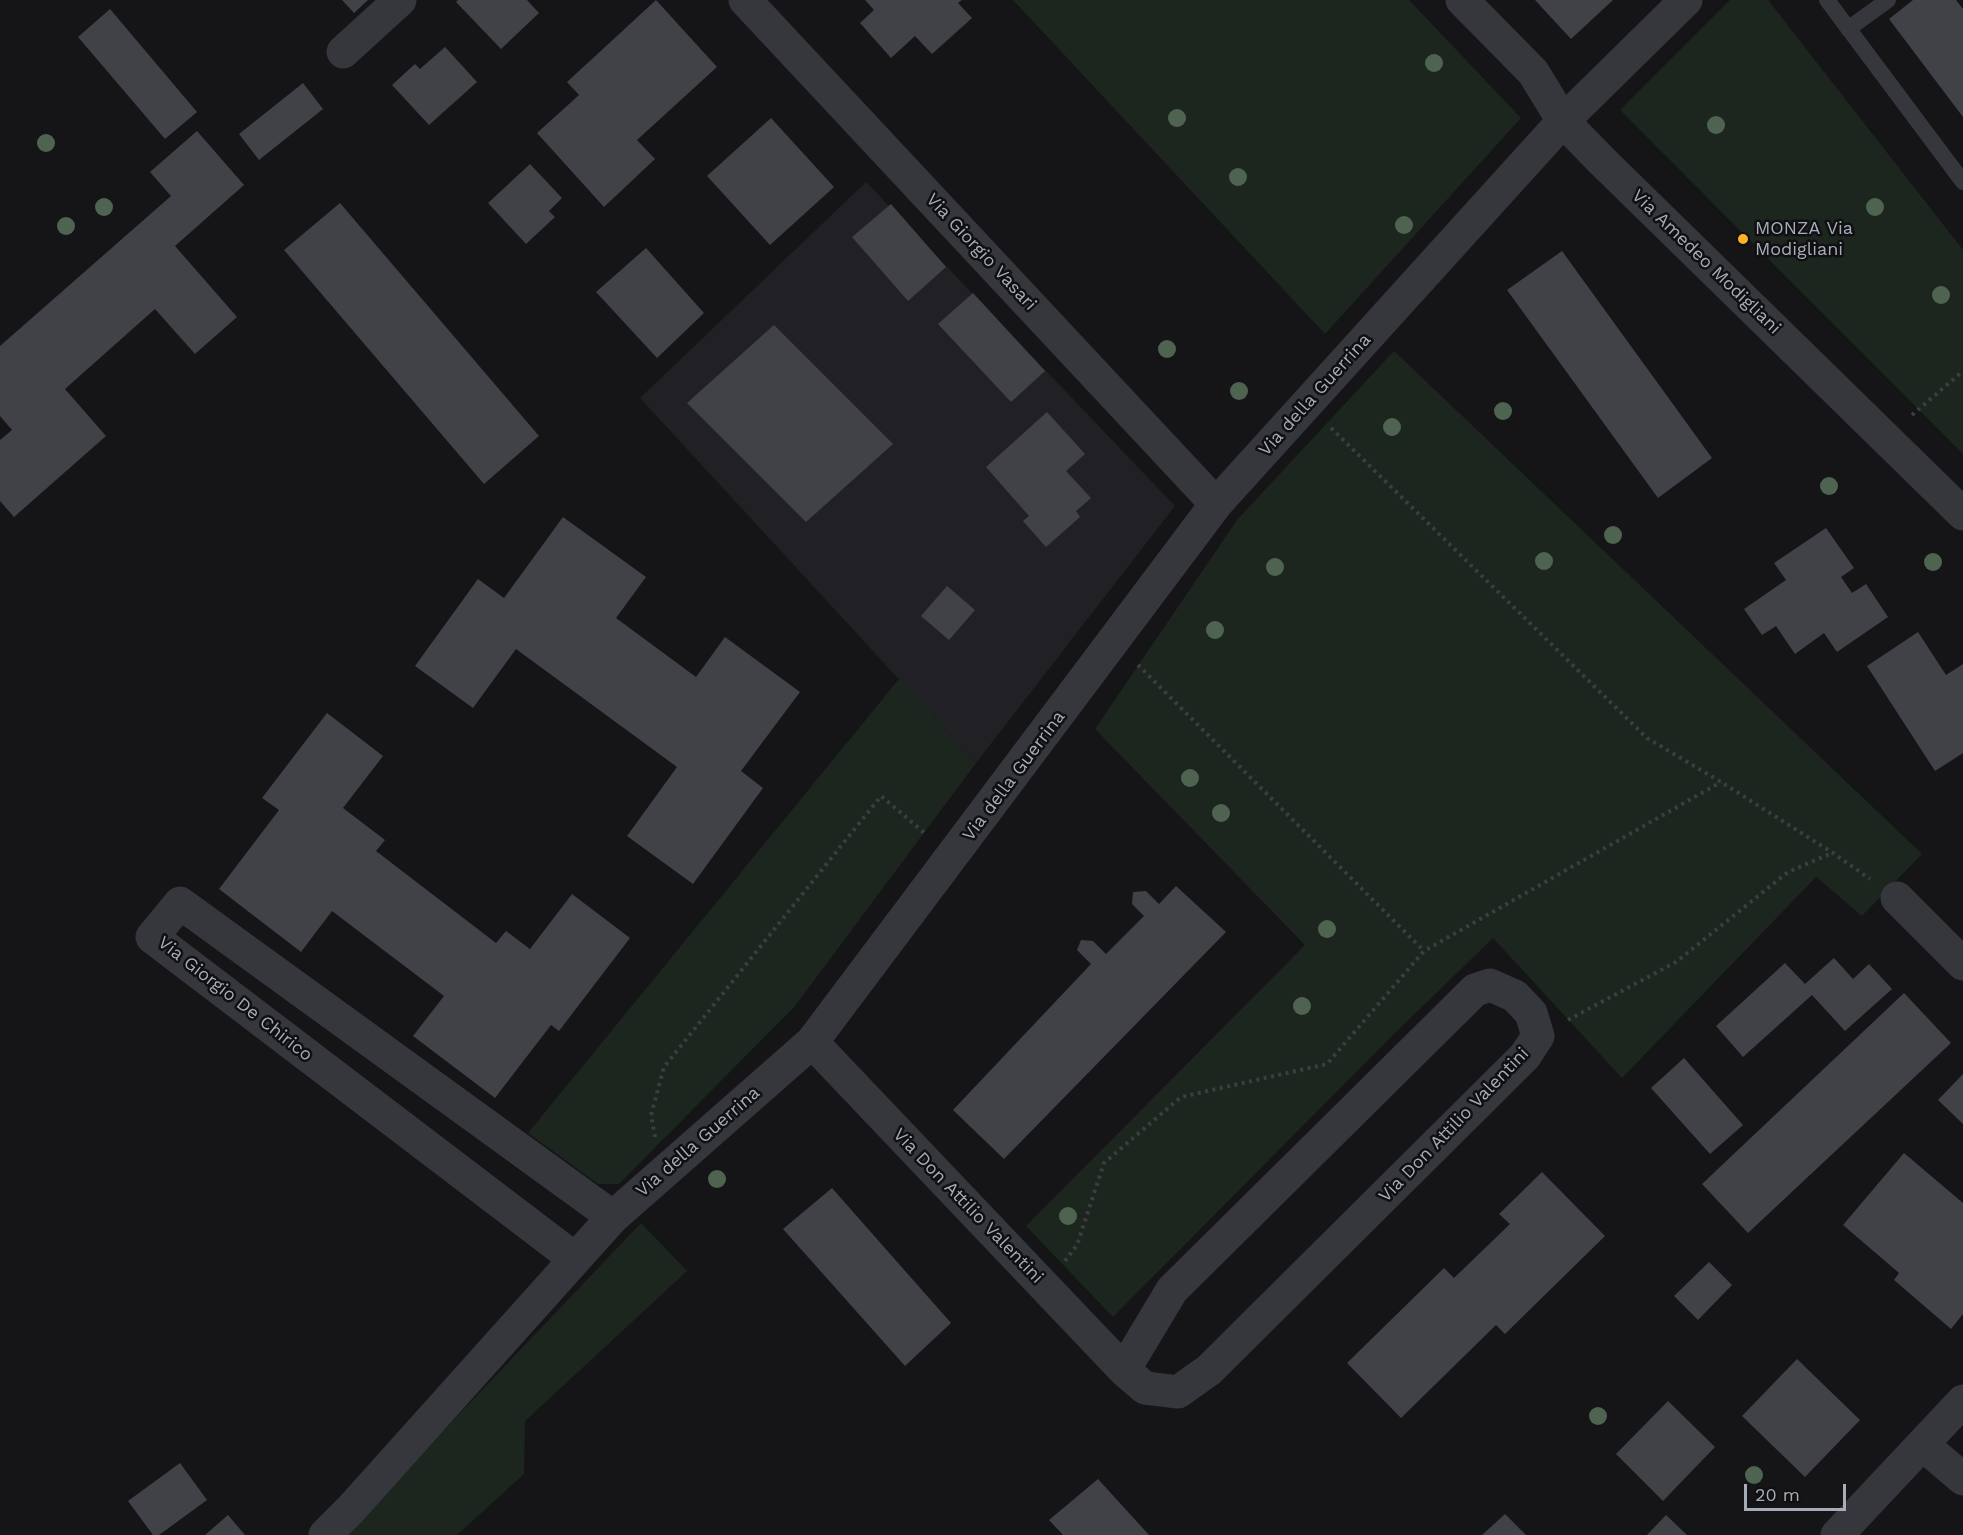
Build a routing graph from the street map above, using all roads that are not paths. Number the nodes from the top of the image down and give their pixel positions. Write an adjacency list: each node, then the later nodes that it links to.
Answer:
1 (400, 0): 8 (street)
2 (746, 0): 11 (street, Via Giorgio Vasari)
3 (1462, 0): 9 (street, Via Amedeo Modigliani)
4 (1686, 0): 9 (street, Via della Guerrina)
5 (1827, 0): 7 (lane)
6 (1888, 0): 7 (lane)
7 (1848, 29): 10 (lane)
8 (343, 52)
9 (1563, 121): 11 (street, Via della Guerrina); 12 (street, Via Amedeo Modigliani)
10 (1963, 182)
11 (1216, 504): 15 (street, Via della Guerrina)
12 (1963, 514)
13 (1897, 898): 14 (street)
14 (1963, 963)
15 (812, 1042): 16 (street, Via della Guerrina); 18 (street, Via Don Attilio Valentini)
16 (614, 1217): 17 (street, Via della Guerrina); 17 (street, Via Giorgio De Chirico)
17 (575, 1259): 22 (street, Via della Guerrina)
18 (1124, 1370): 18 (street, Via Don Attilio Valentini)
19 (1963, 1401): 20 (street)
20 (1923, 1445): 21 (street); 23 (street)
21 (1963, 1479)
22 (325, 1535)
23 (1837, 1535)

